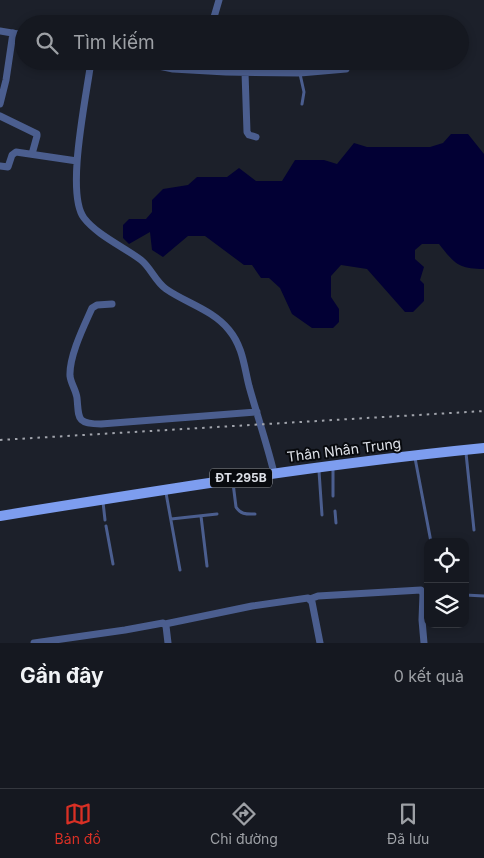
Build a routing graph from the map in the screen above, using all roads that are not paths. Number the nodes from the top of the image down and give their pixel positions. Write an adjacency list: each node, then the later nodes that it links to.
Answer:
1 (219, 0): 2 (street)
2 (215, 15)
3 (0, 31): 4 (street)
4 (13, 33): 11 (street)
5 (91, 70): 16 (street)
6 (190, 70): 8 (street)
7 (337, 70): 10 (street)
8 (207, 71): 9 (street)
9 (245, 72): 10 (street); 14 (street)
10 (300, 74): 12 (lane)
11 (0, 104)
12 (302, 104)
13 (0, 116): 15 (street)
14 (256, 137)
15 (32, 154): 16 (street); 17 (street)
16 (77, 161): 19 (street)
17 (0, 166)
18 (112, 304): 19 (street)
19 (257, 412): 25 (street)
20 (484, 448): 21 (main road, Thân Nhân Trung / ĐT.295B)
21 (466, 450): 22 (main road, Thân Nhân Trung / ĐT.295B); 40 (lane)
22 (415, 455): 23 (main road, Thân Nhân Trung / ĐT.295B); 41 (lane)
23 (332, 466): 24 (main road, Thân Nhân Trung / ĐT.295B); 28 (lane)
24 (318, 467): 25 (main road, Thân Nhân Trung / ĐT.295B); 33 (lane)
25 (274, 473): 26 (main road, Thân Nhân Trung / ĐT.295B)
26 (233, 480): 27 (main road, Thân Nhân Trung / ĐT.295B); 32 (lane)
27 (165, 490): 29 (main road, Thân Nhân Trung / ĐT.295B); 36 (lane)
28 (334, 496)
29 (102, 499): 34 (main road, Thân Nhân Trung / ĐT.295B); 37 (lane)
30 (335, 511): 38 (lane)
31 (217, 514): 35 (lane)
32 (255, 514)
33 (322, 515)
34 (0, 516)
35 (201, 516): 36 (lane); 43 (lane)
36 (171, 519): 44 (lane)
37 (105, 520)
38 (336, 523)
39 (106, 526): 42 (lane)
40 (474, 530)
41 (430, 538)
42 (113, 564)
43 (207, 566)
44 (180, 570)
45 (424, 592): 48 (street)
46 (469, 594): 47 (lane)
47 (484, 596)
48 (310, 599): 50 (street); 53 (street)
49 (424, 601): 54 (street)
50 (165, 624): 51 (street); 52 (street)
51 (34, 643)
52 (168, 643)
53 (320, 643)
54 (424, 643)

